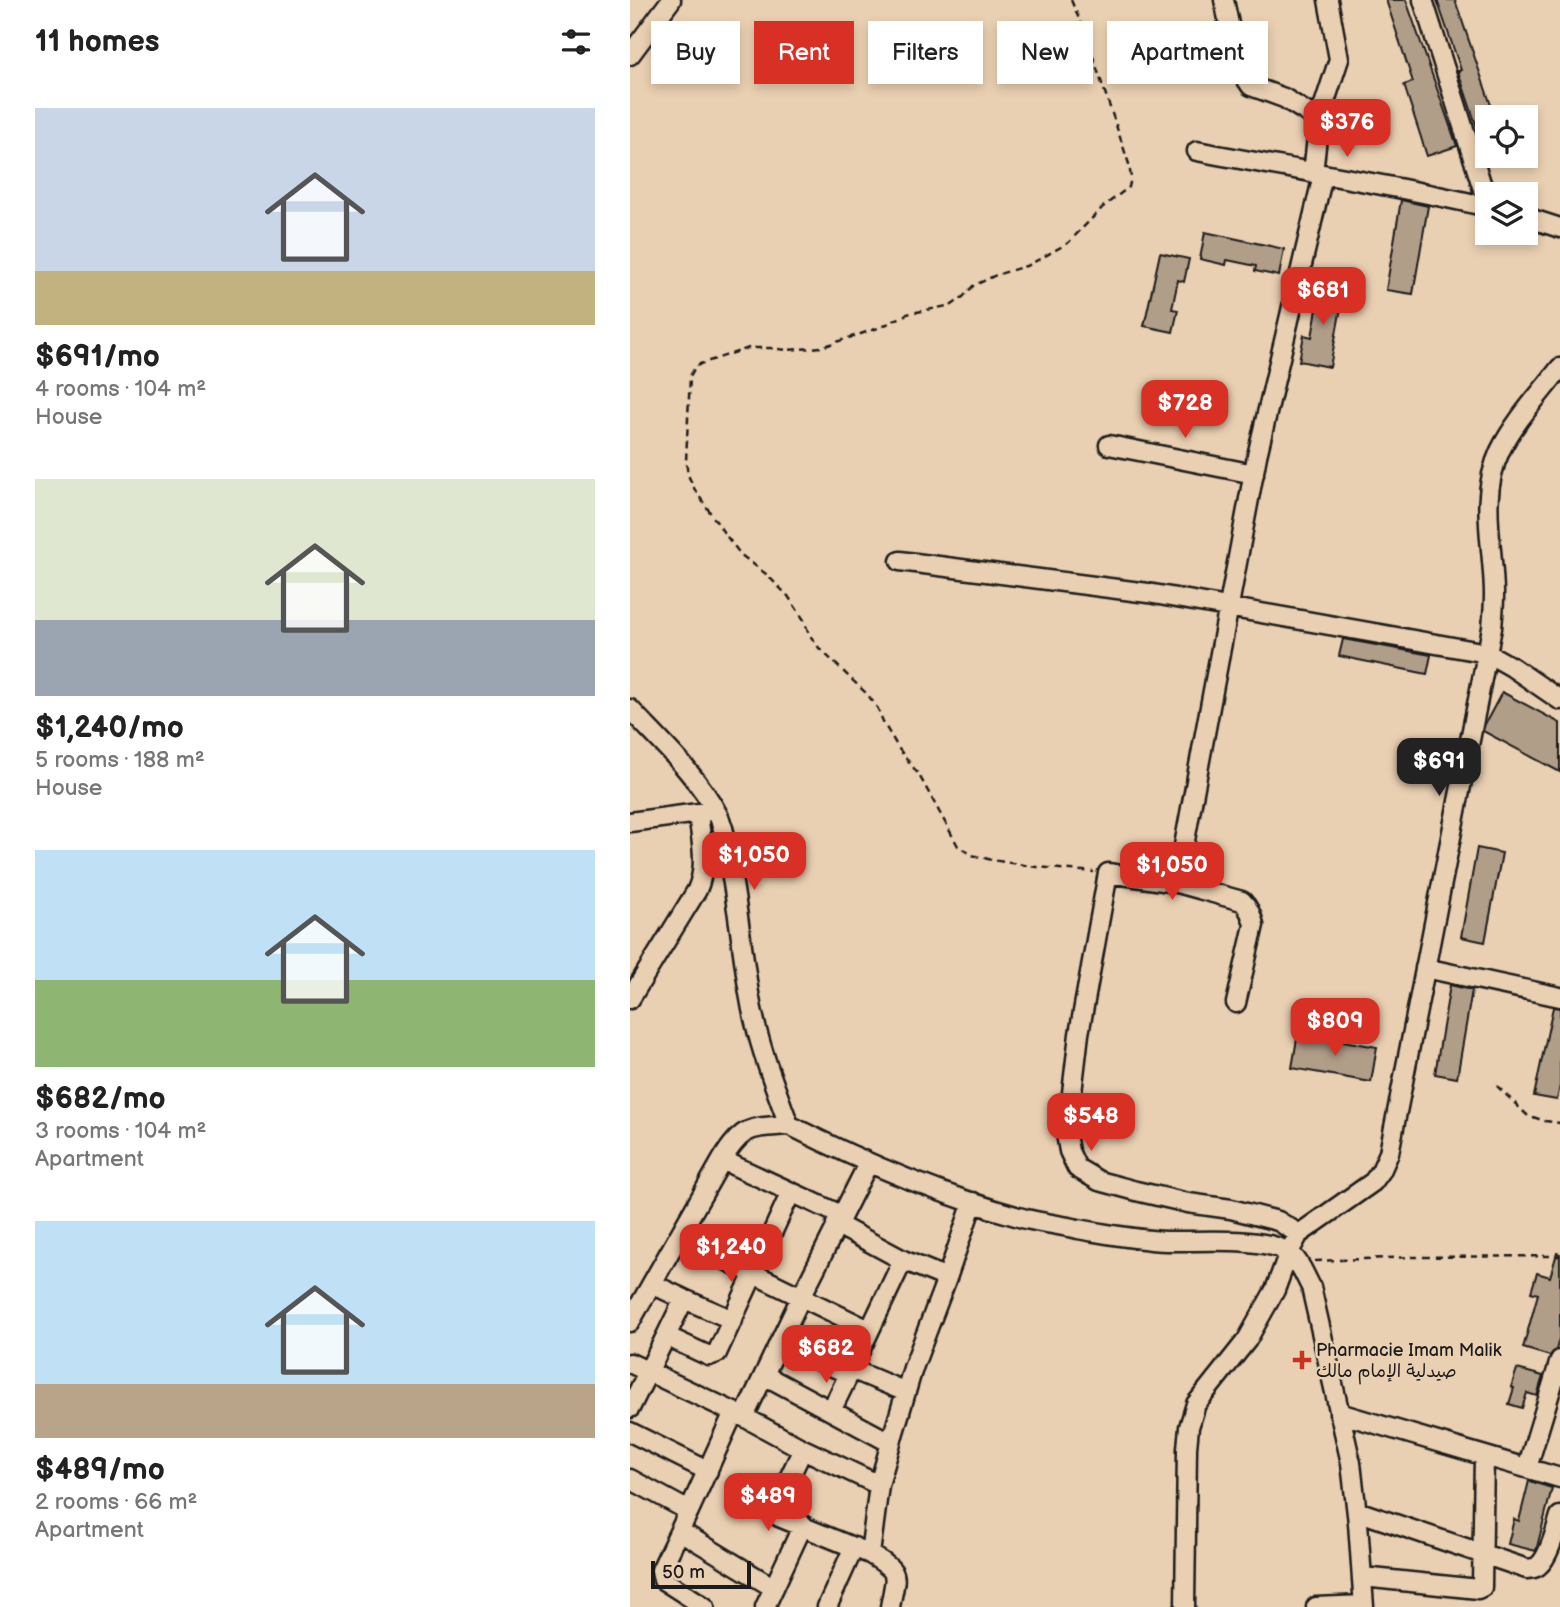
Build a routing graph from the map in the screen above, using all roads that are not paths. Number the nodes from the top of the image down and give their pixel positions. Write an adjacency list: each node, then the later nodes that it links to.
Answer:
1 (671, 0): 5 (street)
2 (1224, 0): 6 (street)
3 (1328, 0): 6 (street)
4 (1423, 0): 9 (street)
5 (630, 55)
6 (1319, 120): 8 (street)
7 (1197, 151): 8 (street)
8 (1318, 174): 10 (street); 15 (street)
9 (1480, 182)
10 (1475, 203)
11 (1538, 221): 12 (street)
12 (1560, 228)
13 (1560, 368): 18 (street)
14 (1109, 445): 15 (street)
15 (1254, 474): 17 (street)
16 (900, 561): 17 (street)
17 (1228, 609): 18 (street); 24 (street)
18 (1487, 653): 19 (street); 25 (street)
19 (1560, 700)
20 (630, 709): 21 (street)
21 (715, 810): 22 (street); 29 (street)
22 (698, 814): 23 (street); 27 (street)
23 (630, 821)
24 (1177, 883): 28 (street); 35 (street)
25 (1425, 968): 26 (street); 35 (street)
26 (1560, 997)
27 (630, 999)
28 (1236, 1003)
29 (789, 1125): 30 (street); 31 (street)
30 (722, 1160): 32 (street); 36 (street)
31 (868, 1164): 33 (street); 34 (street)
32 (791, 1192): 34 (street); 39 (street)
33 (973, 1202): 37 (street); 40 (street)
34 (838, 1220): 38 (street); 42 (street)
35 (1299, 1234): 37 (street)
36 (678, 1237): 39 (street); 41 (street)
37 (1294, 1258): 57 (street); 82 (street)
38 (903, 1259): 40 (street); 46 (street)
39 (754, 1274): 42 (street); 44 (street)
40 (947, 1278): 54 (street)
41 (652, 1284): 43 (street); 45 (street)
42 (801, 1297): 46 (street); 48 (street)
43 (684, 1299): 44 (street); 47 (street)
44 (733, 1320): 47 (street)
45 (630, 1322)
46 (870, 1330): 52 (street)
47 (666, 1336): 51 (street)
48 (779, 1343): 52 (street); 53 (street)
49 (1560, 1360): 63 (street)
50 (630, 1363): 51 (street)
51 (649, 1371): 55 (street); 58 (street)
52 (850, 1372): 54 (street); 56 (street)
53 (764, 1375): 56 (street); 58 (street)
54 (906, 1392): 60 (street)
55 (630, 1408)
56 (831, 1411): 60 (street)
57 (1339, 1413): 62 (street); 69 (street)
58 (739, 1414): 61 (street); 64 (street)
59 (630, 1432): 64 (street)
60 (891, 1443): 67 (street)
61 (803, 1449): 67 (street); 71 (street)
62 (1484, 1456): 63 (street); 74 (street)
63 (1527, 1468): 65 (street)
64 (708, 1471): 68 (street)
65 (1560, 1478)
66 (630, 1479): 68 (street)
67 (879, 1485): 73 (street)
68 (689, 1511): 72 (street)
69 (1357, 1511): 74 (street); 75 (street)
70 (1560, 1516): 74 (street)
71 (803, 1525): 73 (street); 76 (street)
72 (680, 1531): 76 (street); 78 (street)
73 (862, 1550): 80 (street); 81 (street)
74 (1483, 1554): 75 (street)
75 (1363, 1577): 77 (street)
76 (774, 1588): 79 (street)
77 (1364, 1606): 83 (street)
78 (705, 1607)
79 (765, 1607)
80 (827, 1607)
81 (890, 1607)
82 (1185, 1607)
83 (1315, 1607)

